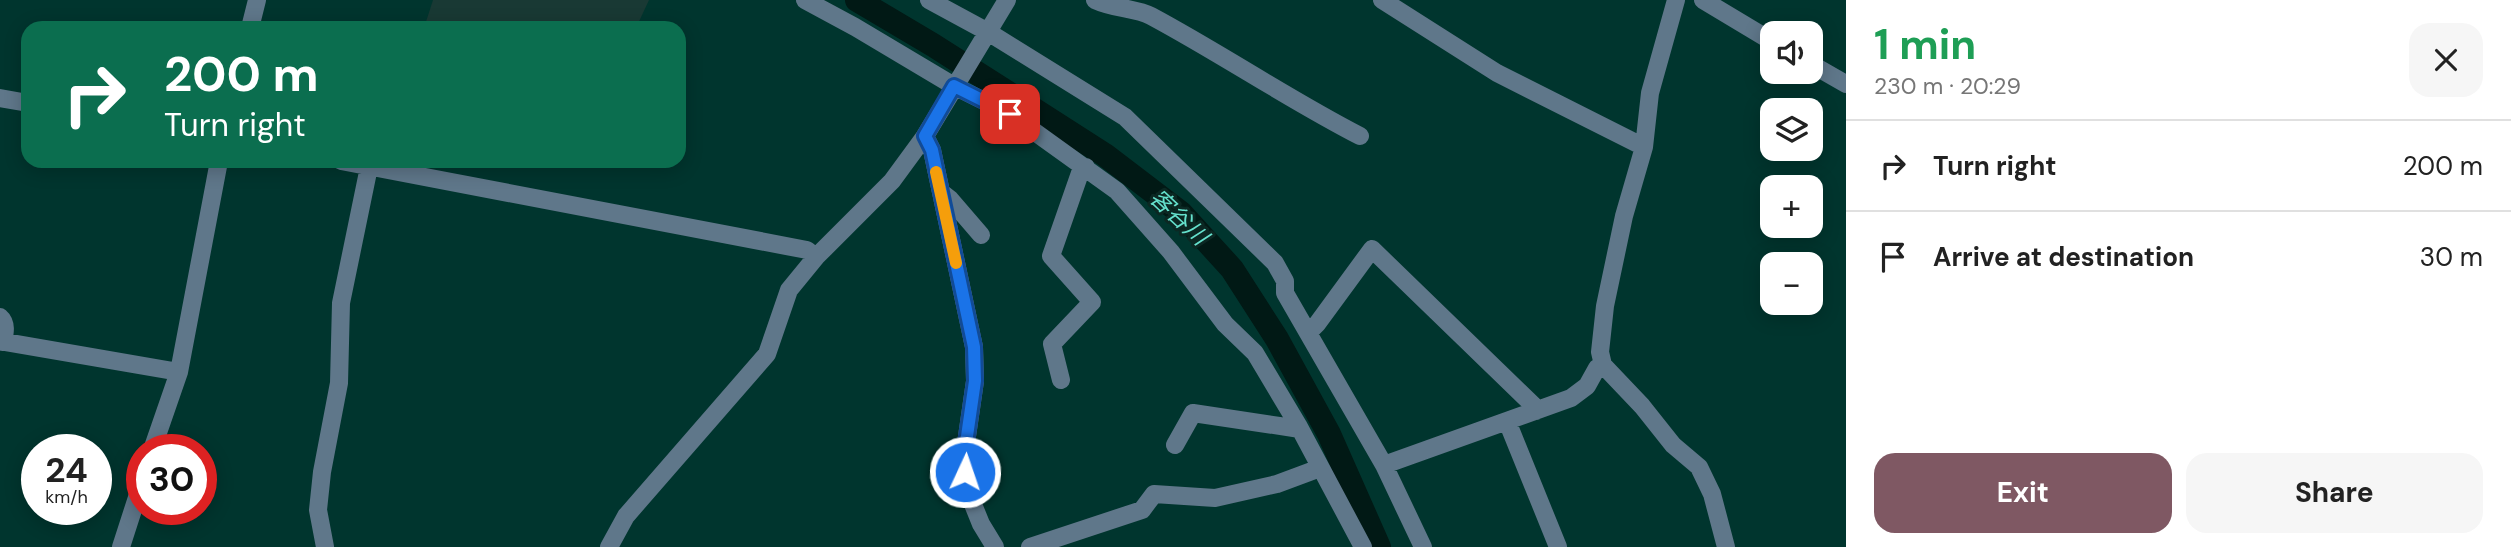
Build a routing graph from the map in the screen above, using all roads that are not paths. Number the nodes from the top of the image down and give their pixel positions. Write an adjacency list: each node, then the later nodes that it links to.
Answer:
1 (257, 0): 9 (street)
2 (805, 0): 13 (street)
3 (929, 0): 11 (street)
4 (1007, 0): 11 (street)
5 (1095, 0): 18 (street)
6 (1382, 0): 19 (street)
7 (1675, 0): 19 (street)
8 (1703, 0): 10 (street)
9 (252, 21)
10 (1760, 33)
11 (987, 34): 13 (street); 28 (street)
12 (1823, 71): 14 (street)
13 (956, 84): 17 (street); 20 (street)
14 (1846, 84)
15 (0, 98): 16 (street)
16 (21, 102)
17 (925, 136): 24 (street); 26 (street)
18 (1360, 136)
19 (1644, 147): 30 (street)
20 (1086, 167): 32 (street); 35 (street)
21 (218, 168): 31 (street)
22 (369, 168): 42 (street)
23 (374, 168): 26 (street)
24 (940, 192): 25 (street); 44 (street)
25 (981, 235)
26 (816, 257): 43 (street)
27 (0, 317): 29 (street)
28 (1308, 333): 33 (street); 38 (street)
29 (1, 342): 31 (street)
30 (1603, 365): 33 (street); 49 (street)
31 (179, 373): 36 (street)
32 (1061, 380)
33 (1536, 411): 34 (street)
34 (1507, 421): 38 (street); 48 (street)
35 (1300, 429): 37 (street); 39 (street)
36 (158, 434)
37 (1175, 445)
38 (1384, 465): 47 (street)
39 (1320, 468): 45 (street); 46 (street)
40 (128, 525): 41 (street)
41 (121, 547)
42 (325, 547)
43 (609, 547)
44 (995, 547)
45 (1030, 547)
46 (1363, 547)
47 (1423, 547)
48 (1558, 547)
49 (1726, 547)

